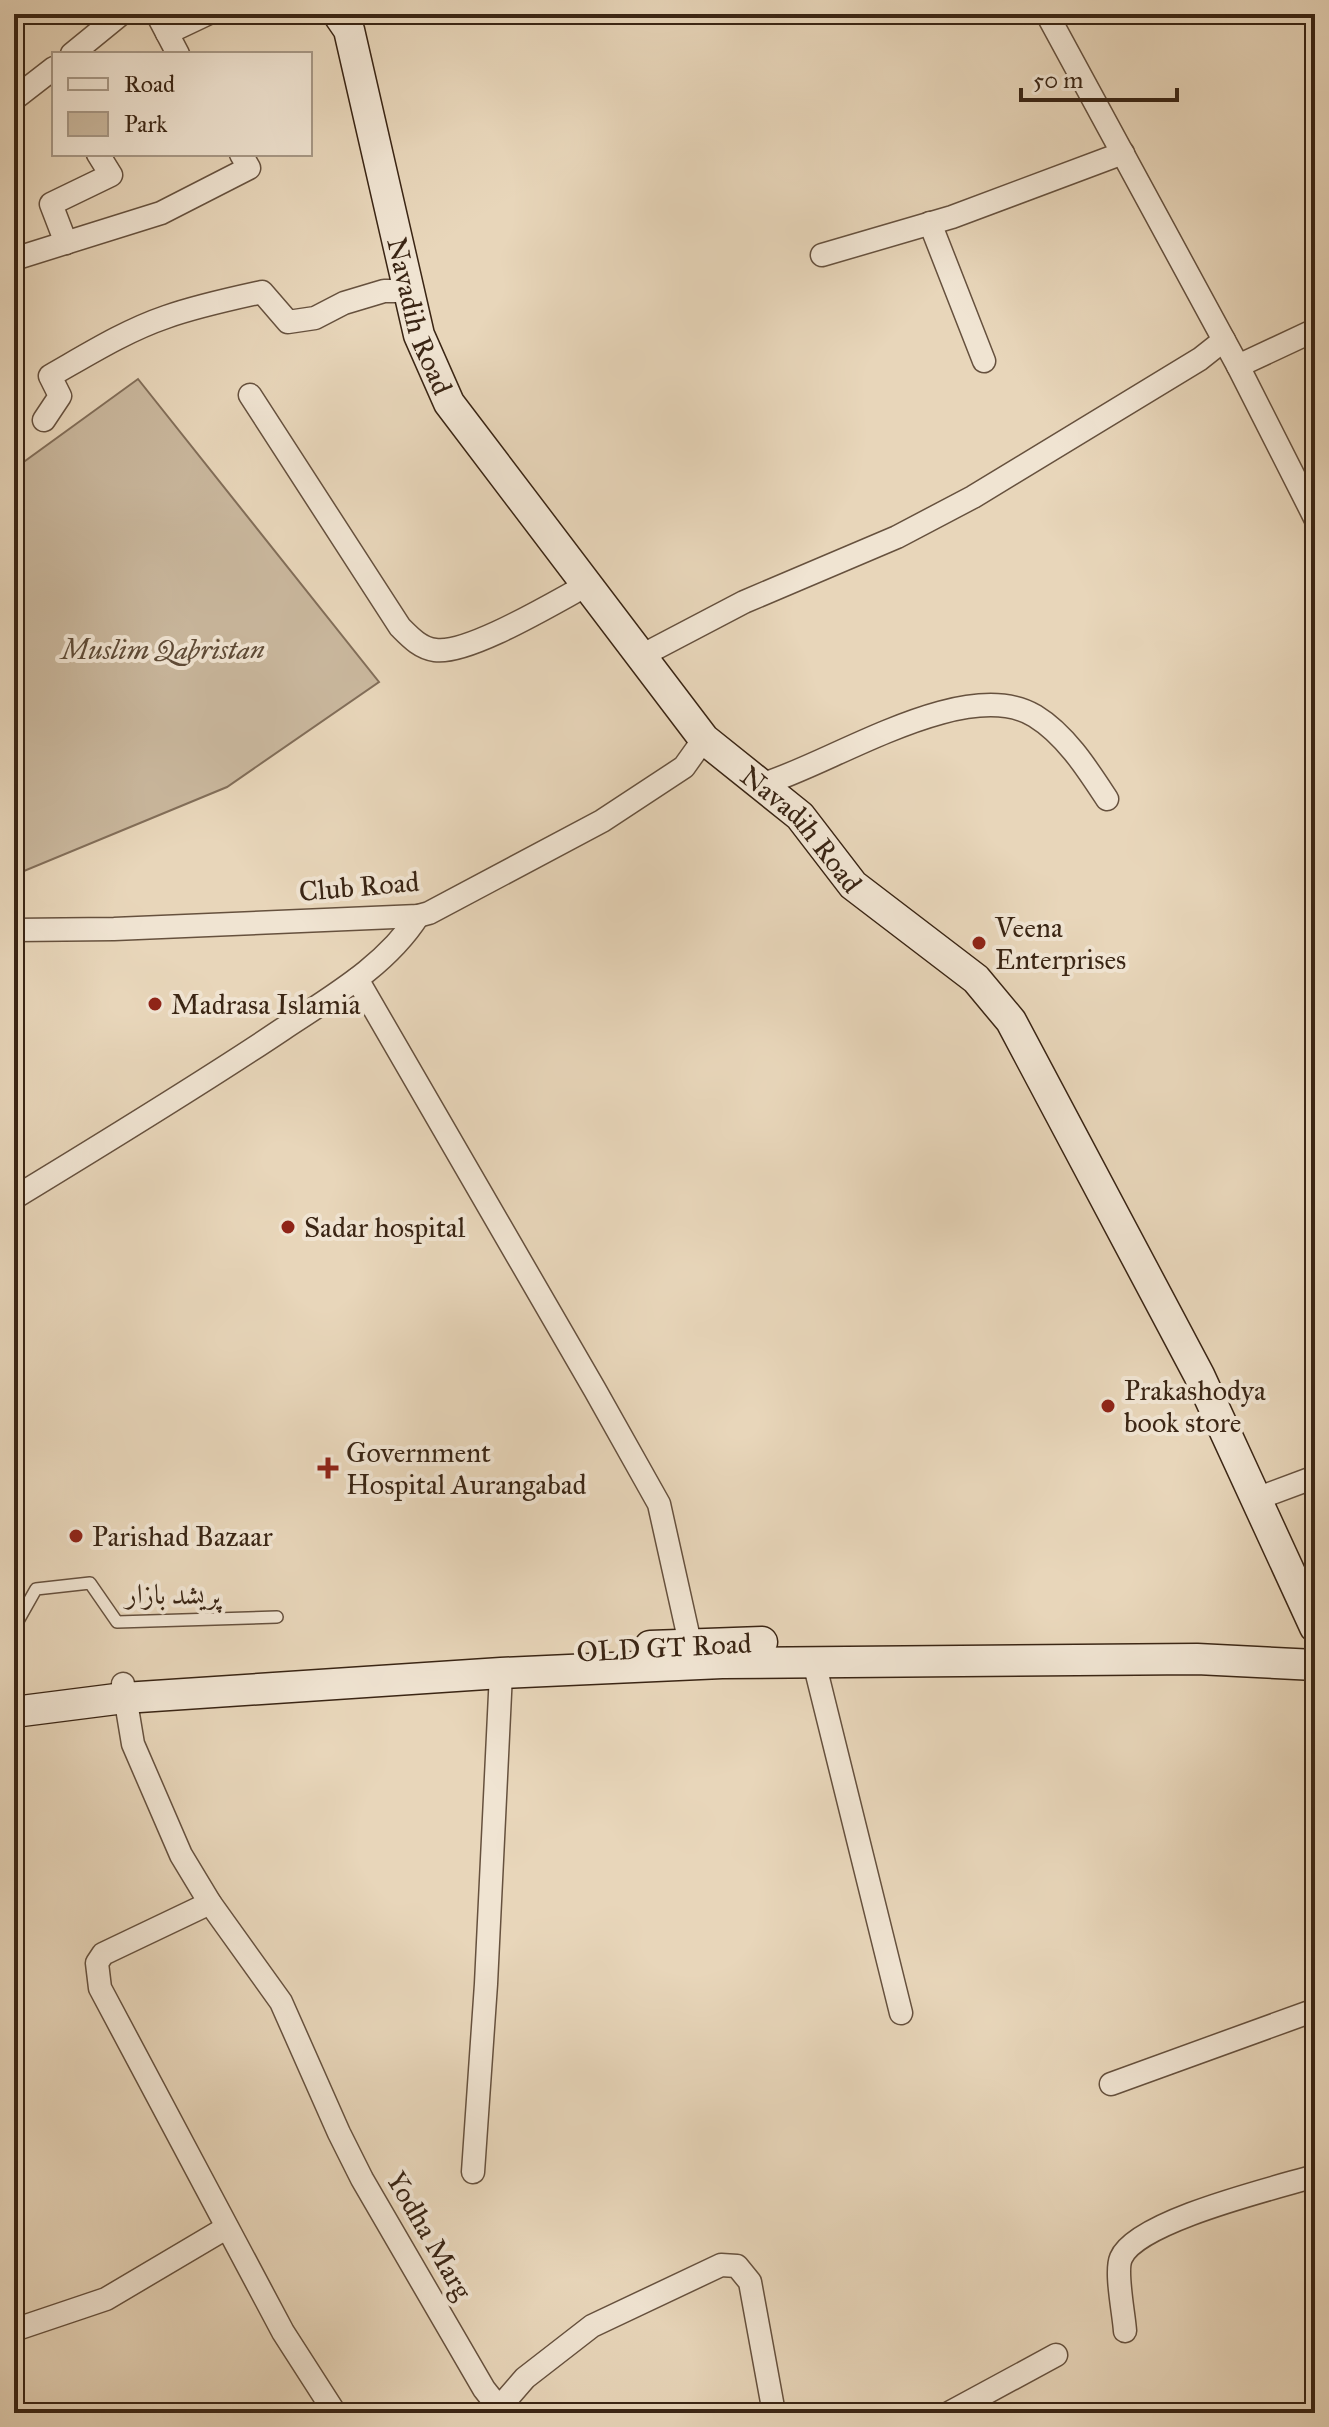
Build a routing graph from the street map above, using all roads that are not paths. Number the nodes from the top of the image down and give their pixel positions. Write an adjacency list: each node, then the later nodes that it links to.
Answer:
1 (121, 14): 6 (street)
2 (207, 14): 5 (street)
3 (338, 14): 17 (main road, Navadih Road)
4 (1047, 14): 10 (street)
5 (162, 24): 7 (street)
6 (81, 51)
7 (177, 52)
8 (52, 70): 9 (street)
9 (14, 99)
10 (1123, 153): 13 (street); 19 (street)
11 (99, 156): 14 (street)
12 (242, 156): 14 (street)
13 (930, 223): 15 (street); 20 (street)
14 (66, 243): 16 (street)
15 (822, 255)
16 (14, 259)
17 (409, 291): 23 (street); 25 (main road, Navadih Road)
18 (1315, 330): 21 (street)
19 (1224, 340): 21 (street); 26 (street)
20 (984, 361)
21 (1238, 366): 24 (street)
22 (250, 395): 25 (street)
23 (44, 420)
24 (1315, 518)
25 (587, 585): 26 (main road, Navadih Road)
26 (641, 656): 27 (main road, Navadih Road)
27 (704, 739): 28 (main road, Navadih Road); 30 (street, Club Road)
28 (763, 784): 29 (street); 35 (main road, Navadih Road)
29 (1107, 799)
30 (418, 916): 31 (street, Club Road); 32 (street)
31 (14, 930)
32 (357, 979): 33 (street); 39 (street)
33 (14, 1198)
34 (1315, 1477): 35 (street)
35 (1256, 1499): 37 (main road, Navadih Road)
36 (277, 1617): 38 (lane, پریشد بازار)
37 (1315, 1627)
38 (14, 1628)
39 (690, 1643): 40 (main road, OLD GT Road); 44 (main road, OLD GT Road)
40 (1315, 1645)
41 (814, 1662): 42 (main road, OLD GT Road); 43 (main road, OLD GT Road); 49 (street)
42 (1315, 1665)
43 (501, 1673): 44 (main road, OLD GT Road); 51 (street)
44 (123, 1691): 45 (main road, OLD GT Road); 46 (main road); 47 (street, Yodha Marg)
45 (14, 1692)
46 (14, 1712)
47 (210, 1903): 53 (street); 57 (street, Yodha Marg)
48 (1315, 2010): 50 (street)
49 (901, 2013)
50 (1111, 2084)
51 (473, 2172)
52 (1315, 2176): 55 (street)
53 (226, 2228): 54 (street); 58 (street)
54 (14, 2330)
55 (1125, 2331)
56 (1056, 2355): 60 (street)
57 (496, 2410): 59 (street, Yodha Marg)
58 (335, 2413)
59 (774, 2413)
60 (949, 2413)

